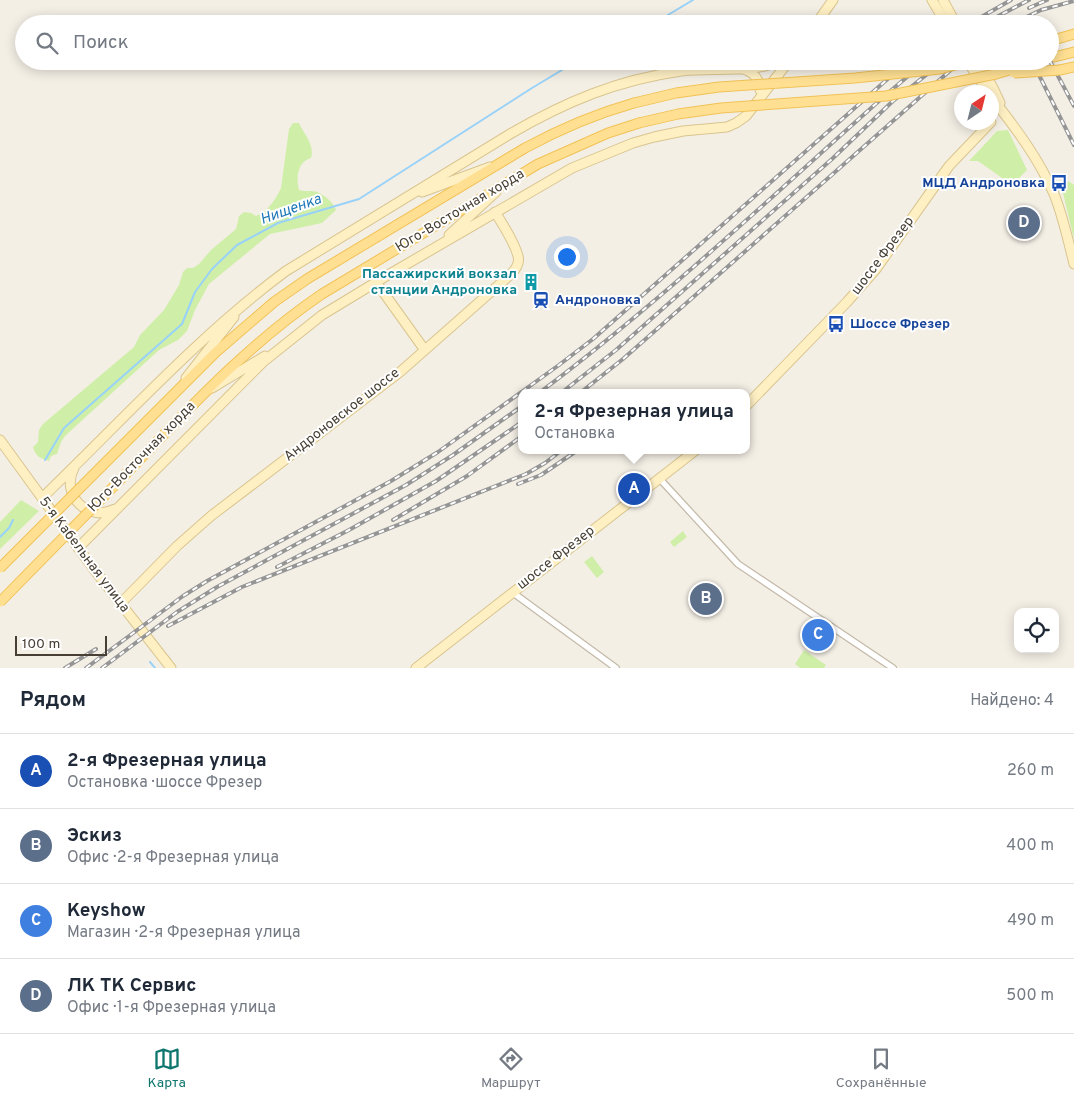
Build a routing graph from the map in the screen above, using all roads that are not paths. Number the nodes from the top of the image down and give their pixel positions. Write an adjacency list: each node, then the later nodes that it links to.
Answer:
1 (833, 0): 4 (street)
2 (932, 0): 5 (street)
3 (943, 0): 6 (street)
4 (822, 15)
5 (941, 15)
6 (951, 15)
7 (1074, 33): 8 (main road)
8 (1059, 38)
9 (1074, 52): 10 (main road)
10 (1059, 56)
11 (1074, 67): 20 (main road, bridge)
12 (698, 70): 29 (street)
13 (744, 70): 22 (street)
14 (782, 70): 22 (street)
15 (923, 70): 27 (main road, Юго-Восточная хорда, bridge)
16 (976, 70): 19 (street)
17 (979, 70): 19 (street)
18 (1010, 70): 20 (main road, Юго-Восточная хорда, bridge)
19 (979, 73): 21 (street); 24 (street)
20 (996, 74): 28 (main road, Юго-Восточная хорда, bridge)
21 (985, 85)
22 (757, 102): 30 (street)
23 (999, 107): 24 (street)
24 (1002, 111): 25 (street, шоссе Фрезер); 32 (street)
25 (999, 114)
26 (983, 130): 39 (street, шоссе Фрезер)
27 (502, 162): 29 (street); 38 (main road, Юго-Восточная хорда)
28 (505, 184): 31 (street); 37 (main road, Юго-Восточная хорда)
29 (403, 199): 34 (street)
30 (495, 212): 31 (street); 36 (street, Андроновское шоссе)
31 (436, 247): 33 (street)
32 (1074, 264)
33 (376, 282): 35 (street); 36 (street)
34 (248, 300): 38 (street); 42 (street)
35 (287, 342): 37 (street); 45 (street)
36 (424, 349): 50 (street, Андроновское шоссе)
37 (206, 392): 49 (main road, Юго-Восточная хорда, bridge)
38 (170, 398): 47 (main road, Юго-Восточная хорда, bridge)
39 (750, 402)
40 (0, 440): 44 (street, 5-я Кабельная улица)
41 (691, 454): 43 (street, шоссе Фрезер)
42 (78, 462): 44 (street); 45 (street)
43 (659, 478): 48 (street, шоссе Фрезер); 54 (street)
44 (42, 498): 46 (street, 5-я Кабельная улица)
45 (121, 504): 46 (street)
46 (78, 548): 50 (street, 5-я Кабельная улица)
47 (0, 568)
48 (512, 592): 52 (street, шоссе Фрезер); 53 (street)
49 (0, 602)
50 (121, 603): 51 (street, 5-я Кабельная улица)
51 (171, 668)
52 (416, 668)
53 (616, 668)
54 (893, 668)

